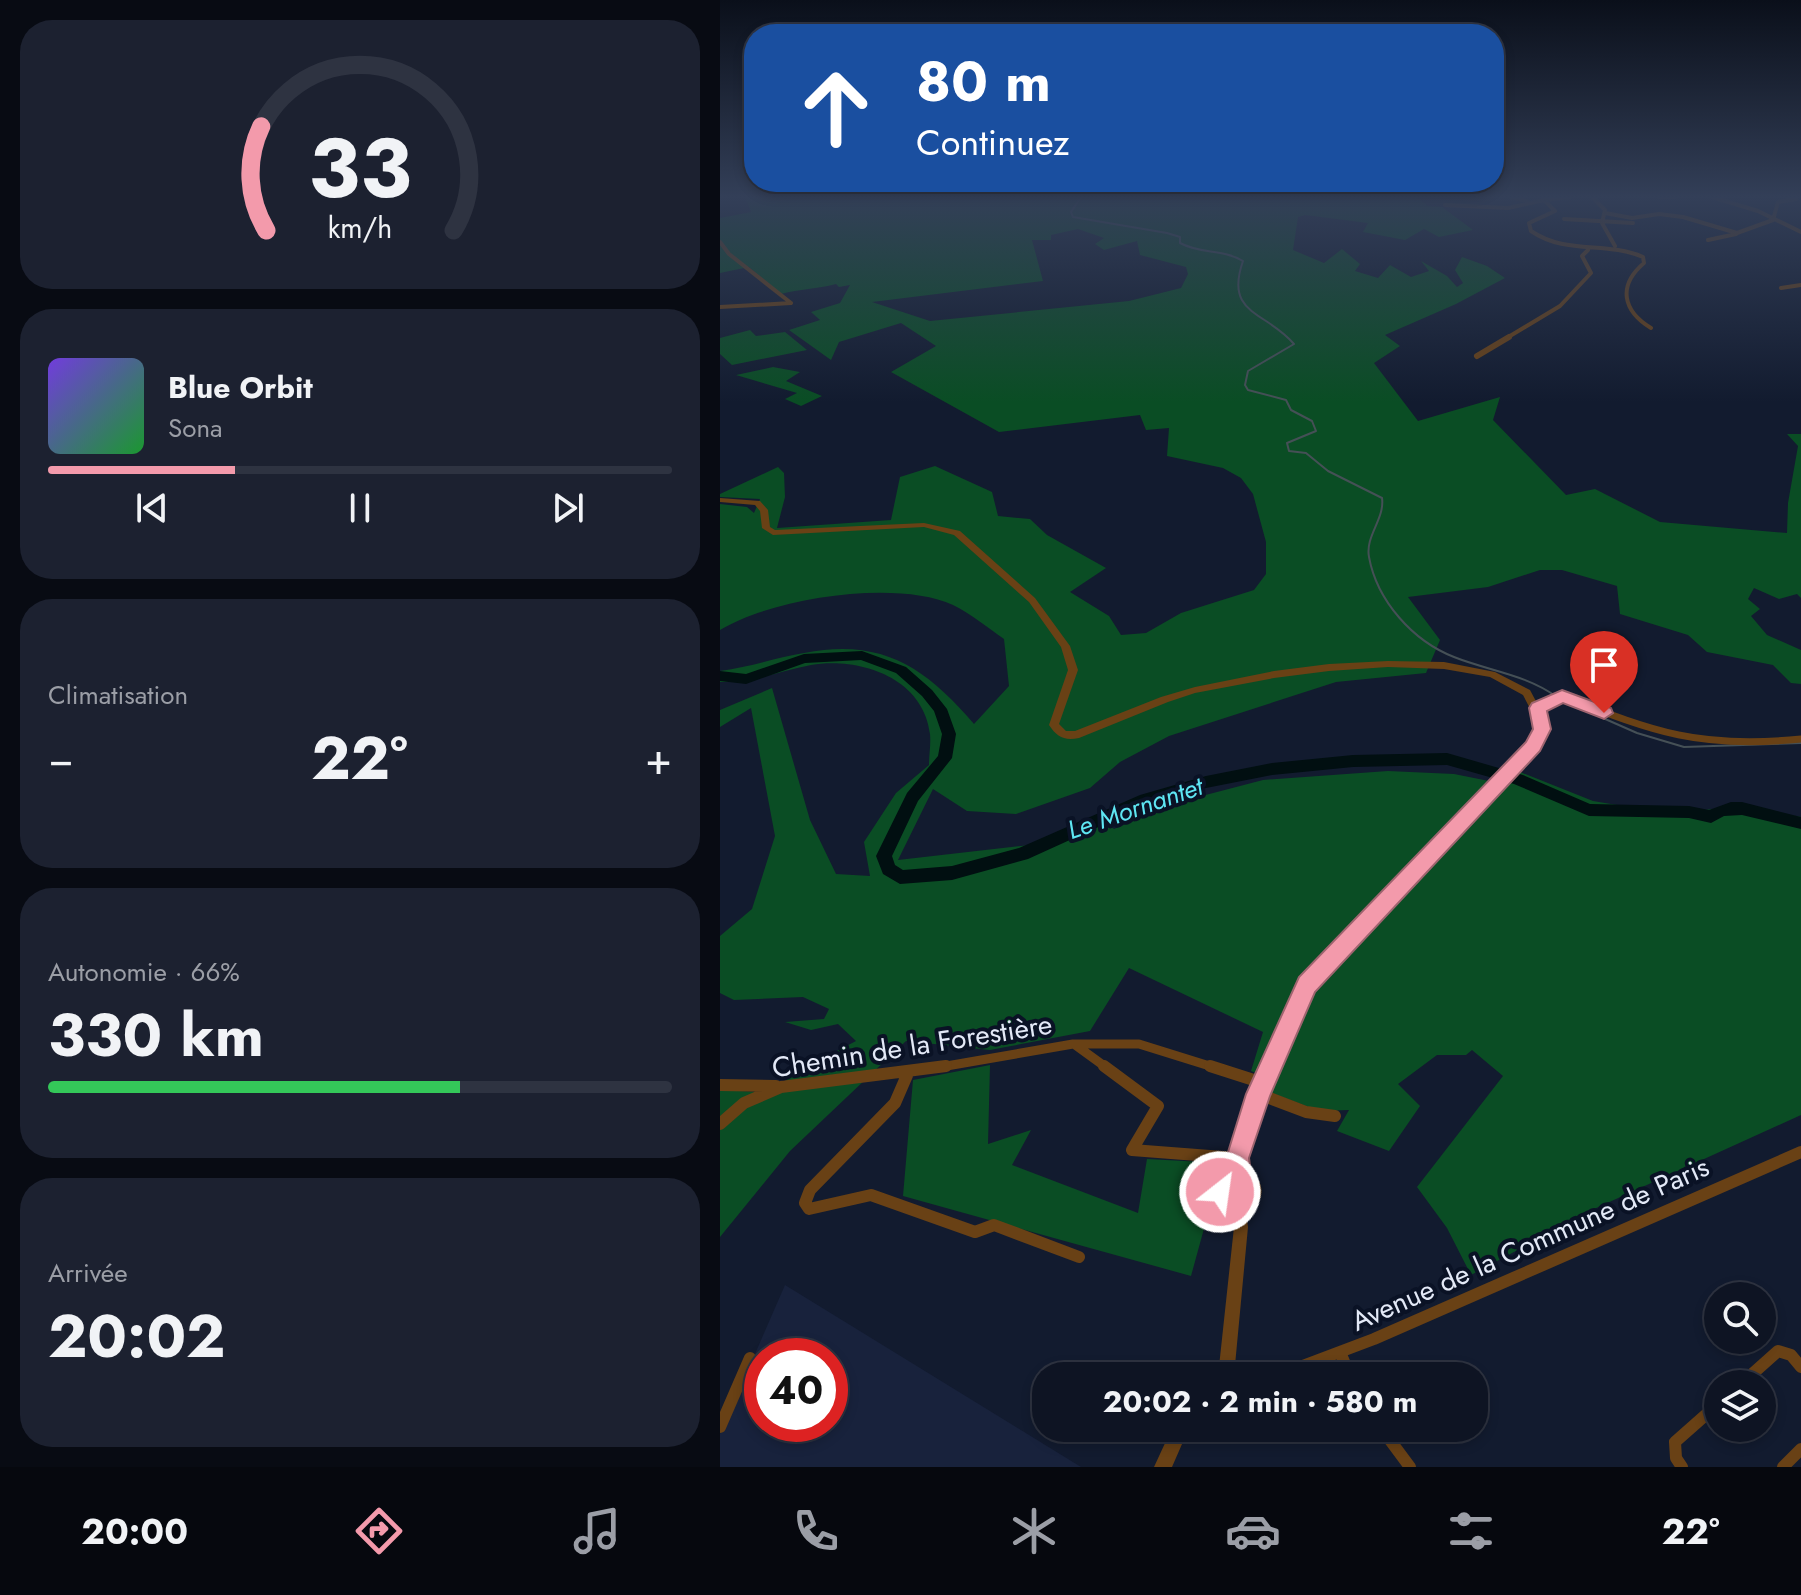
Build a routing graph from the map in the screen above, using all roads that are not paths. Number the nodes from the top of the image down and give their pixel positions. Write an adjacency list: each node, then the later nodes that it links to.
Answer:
1 (743, 265): 6 (street)
2 (1587, 265): 8 (street)
3 (1639, 265): 7 (street)
4 (1801, 285): 5 (street)
5 (1781, 288)
6 (720, 307)
7 (1651, 328)
8 (1477, 356)
9 (720, 500): 10 (street)
10 (1538, 708): 11 (street); 16 (street)
11 (1801, 739)
12 (1073, 1044): 13 (street, Chemin de la Forestière); 16 (street, Chemin de la Forestière); 20 (street)
13 (908, 1073): 15 (street, Chemin de la Forestière); 22 (street)
14 (720, 1085): 15 (street)
15 (781, 1087): 18 (street, Chemin de la Forestière)
16 (1261, 1089): 17 (street, Chemin de la Forestière); 20 (street)
17 (1335, 1116)
18 (720, 1124)
19 (1801, 1152): 23 (street, Avenue de la Commune de Paris)
20 (1237, 1166): 21 (street); 21 (street)
21 (1238, 1210): 24 (street)
22 (1079, 1257)
23 (1340, 1352): 25 (street, Avenue de la Commune de Paris); 26 (street)
24 (1227, 1362)
25 (1313, 1362)
26 (1344, 1362)
27 (1801, 1367): 28 (street)
28 (1757, 1370)
29 (744, 1372): 31 (street)
30 (1704, 1416): 37 (street)
31 (720, 1427)
32 (1175, 1442): 35 (street)
33 (1391, 1442): 36 (street)
34 (1801, 1449): 38 (street)
35 (1163, 1467)
36 (1410, 1467)
37 (1682, 1467)
38 (1783, 1467)

